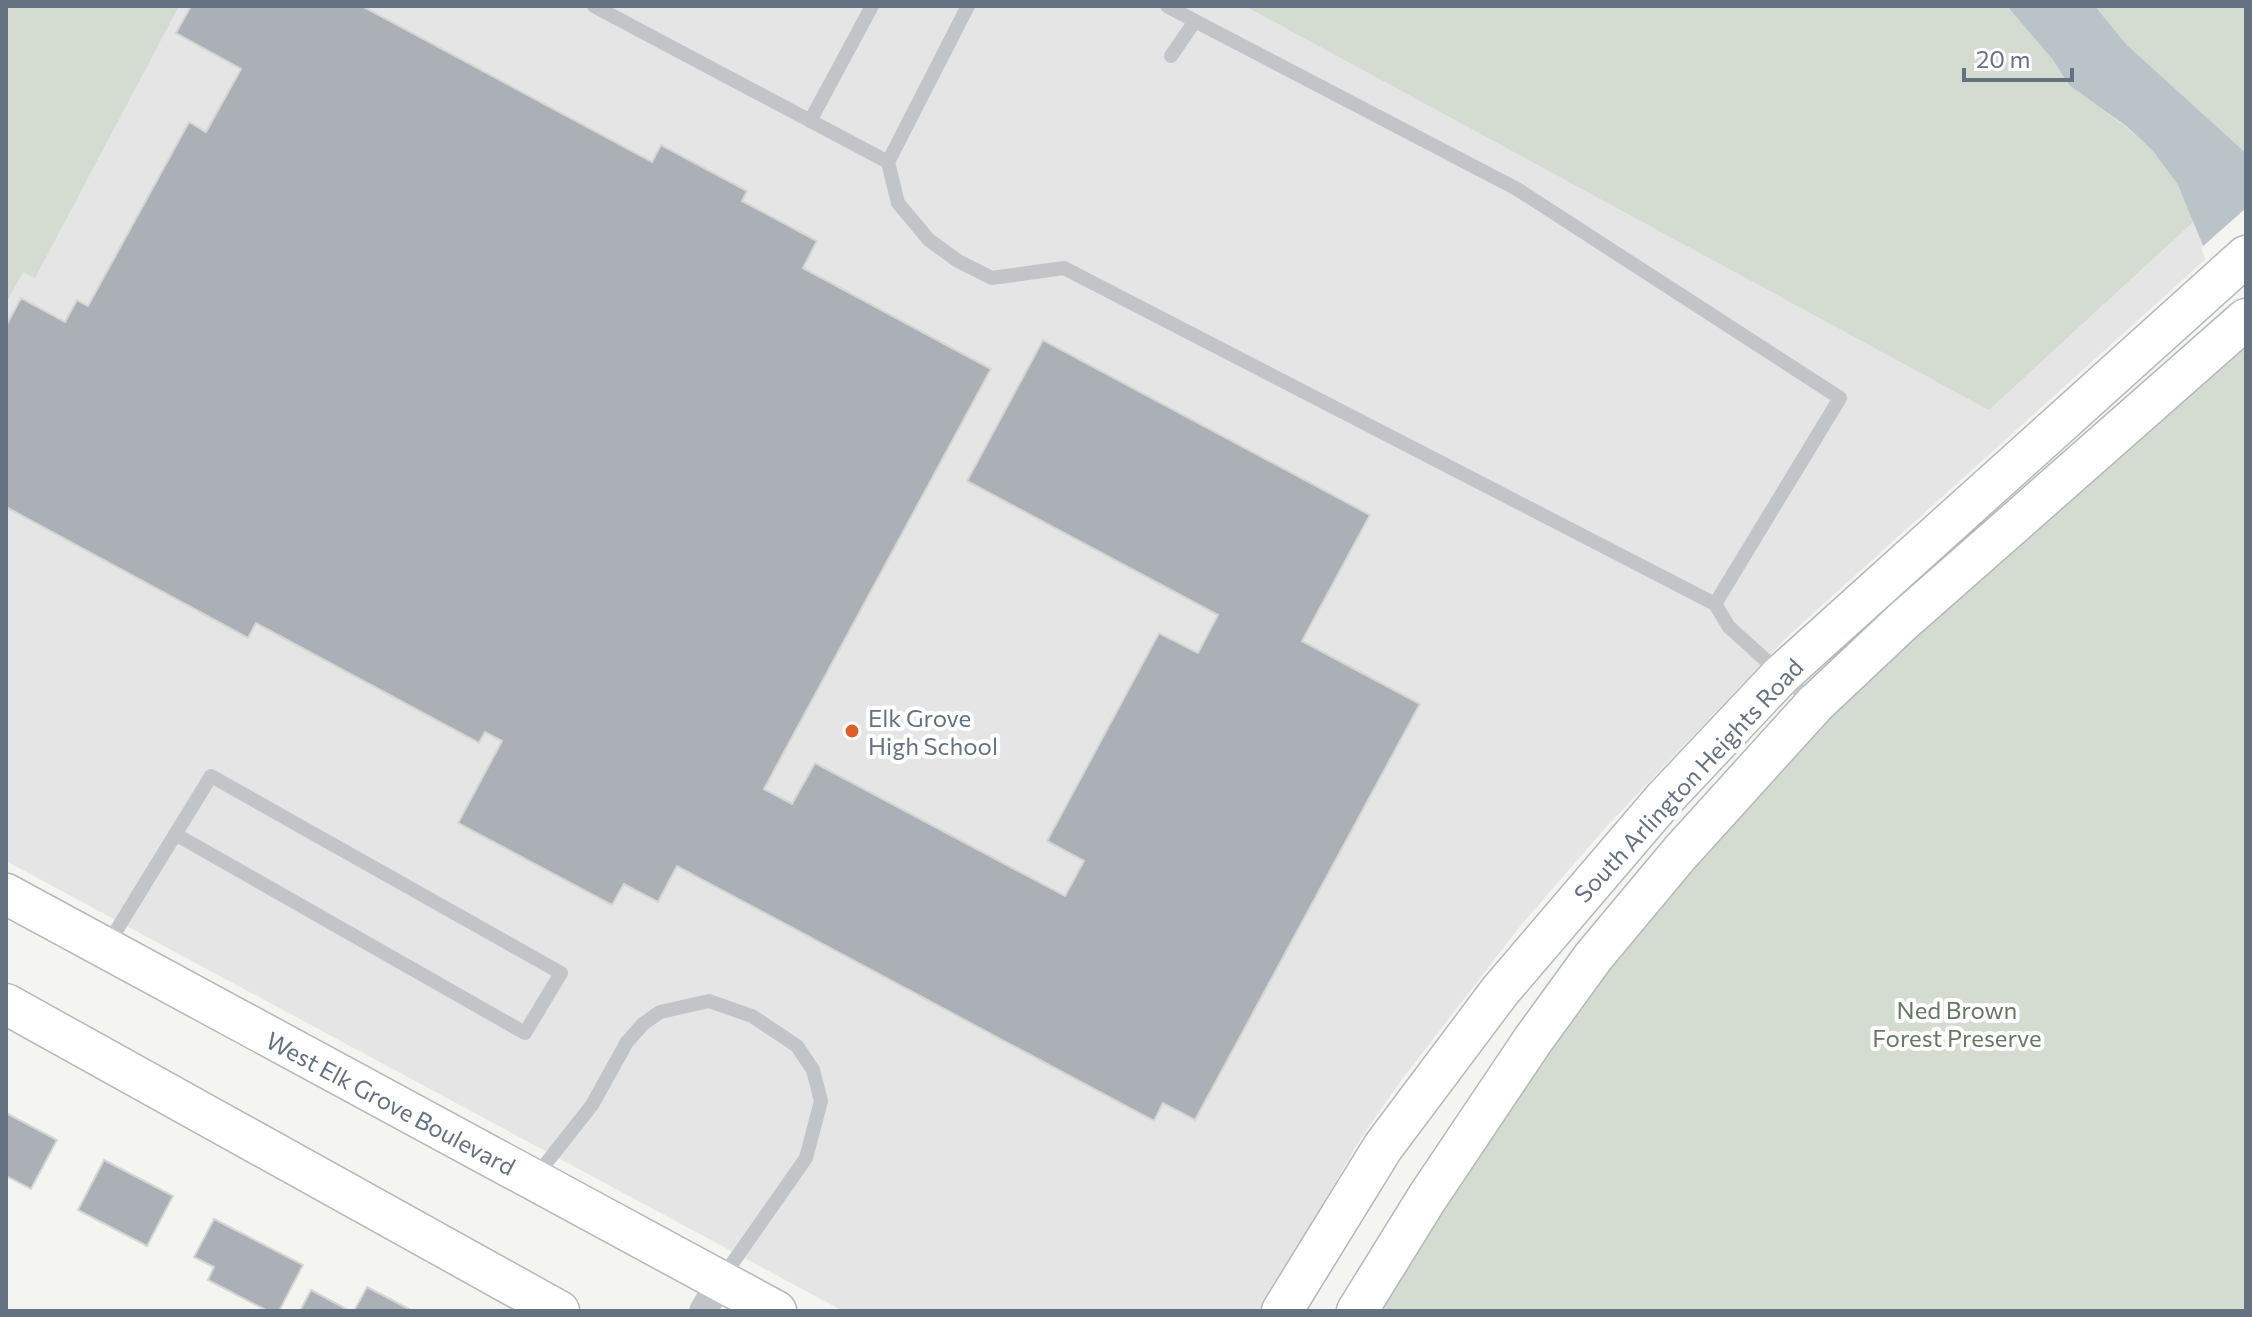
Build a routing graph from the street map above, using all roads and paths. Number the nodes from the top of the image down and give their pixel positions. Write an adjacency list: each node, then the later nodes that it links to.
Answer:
1 (594, 6): 7 (lane)
2 (872, 6): 7 (lane)
3 (968, 6): 8 (lane)
4 (1167, 6): 5 (lane)
5 (1195, 21): 6 (lane); 11 (lane)
6 (1171, 56)
7 (810, 121): 8 (lane)
8 (888, 162): 11 (lane)
9 (2246, 256): 12 (main road, South Arlington Heights Road)
10 (2235, 328): 13 (main road, South Arlington Heights Road)
11 (1715, 604): 12 (lane)
12 (1780, 676): 13 (lane); 22 (main road, South Arlington Heights Road)
13 (1815, 704): 23 (main road, South Arlington Heights Road)
14 (175, 834): 14 (lane); 16 (lane)
15 (6, 894): 16 (main road, West Elk Grove Boulevard)
16 (105, 949): 18 (main road, West Elk Grove Boulevard)
17 (6, 1004): 20 (main road)
18 (533, 1180): 19 (main road, West Elk Grove Boulevard); 19 (lane)
19 (711, 1296): 21 (main road, West Elk Grove Boulevard)
20 (559, 1311)
21 (776, 1311)
22 (1282, 1311)
23 (1357, 1311)

